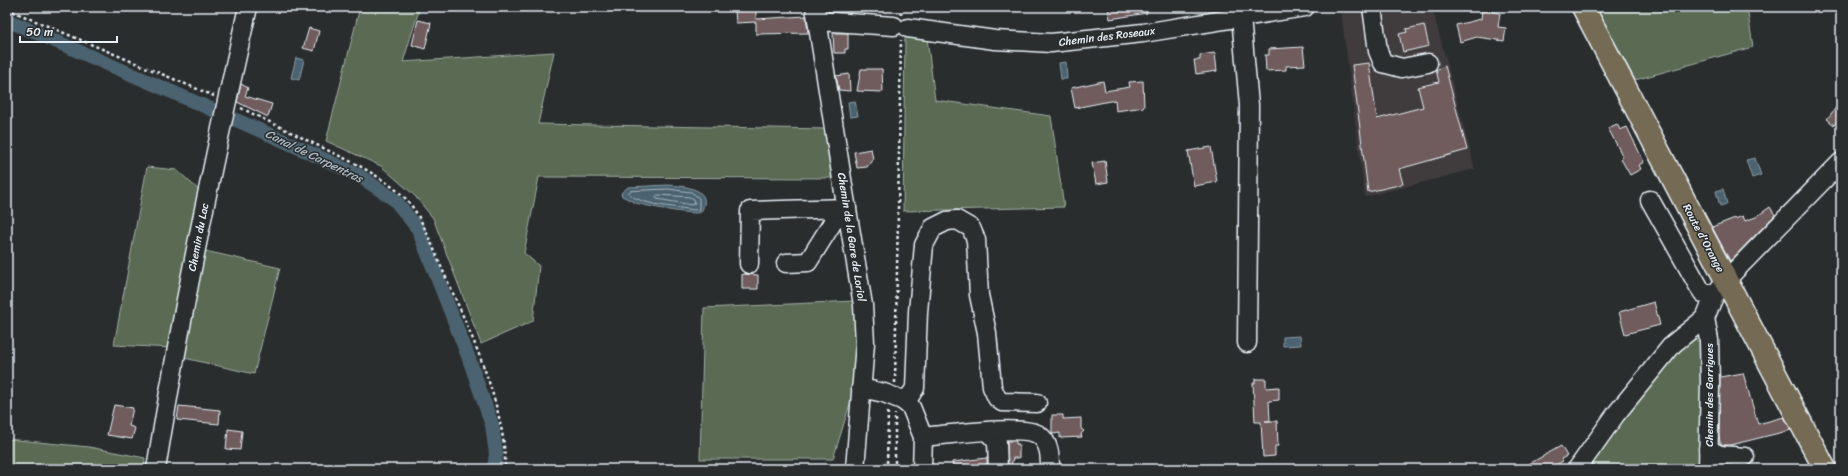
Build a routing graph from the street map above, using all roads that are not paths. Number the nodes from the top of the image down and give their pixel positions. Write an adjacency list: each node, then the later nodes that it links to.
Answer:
1 (248, 7): 23 (street, Chemin du Lac)
2 (1305, 7): 6 (street, Chemin des Roseaux)
3 (1372, 7): 7 (street)
4 (1583, 7): 13 (main road, Route d'Orange)
5 (817, 14): 6 (street, Chemin des Roseaux); 10 (street, Chemin de la Gare de Loriol)
6 (1241, 17): 15 (street)
7 (1428, 63)
8 (1841, 162): 13 (street)
9 (1650, 200): 13 (street)
10 (844, 208): 11 (street); 12 (street); 16 (street, Chemin de la Gare de Loriol)
11 (786, 263)
12 (750, 264)
13 (1720, 287): 14 (street); 30 (main road, Route d'Orange)
14 (1705, 318): 21 (street, Chemin des Garrigues); 28 (street)
15 (1247, 342)
16 (861, 388): 17 (street); 24 (street, Chemin de la Gare de Loriol)
17 (895, 397): 18 (street); 20 (street)
18 (1037, 403)
19 (988, 432): 20 (street); 26 (street); 27 (street)
20 (923, 437): 25 (street)
21 (1708, 449): 22 (street); 29 (street, Chemin des Garrigues)
22 (1745, 457)
23 (156, 469)
24 (854, 469)
25 (922, 469)
26 (998, 469)
27 (1050, 469)
28 (1577, 469)
29 (1708, 469)
30 (1825, 469)

